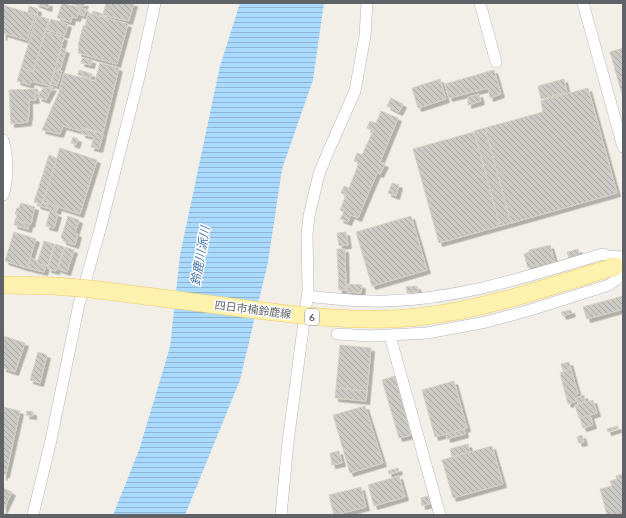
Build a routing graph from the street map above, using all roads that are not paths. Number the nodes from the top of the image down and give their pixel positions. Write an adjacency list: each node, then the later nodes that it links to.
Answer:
1 (155, 3): 16 (street)
2 (367, 3): 6 (street)
3 (373, 3): 6 (street)
4 (480, 3): 7 (street)
5 (583, 3): 9 (street)
6 (365, 36): 13 (street)
7 (496, 62)
8 (3, 140): 10 (street)
9 (623, 147)
10 (3, 195)
11 (621, 266): 12 (main road, 四日市楠鈴鹿線 / 6, bridge); 13 (street); 15 (street)
12 (3, 285)
13 (307, 296): 17 (street)
14 (337, 334): 15 (street)
15 (390, 336): 18 (street)
16 (33, 515)
17 (281, 515)
18 (440, 515)

